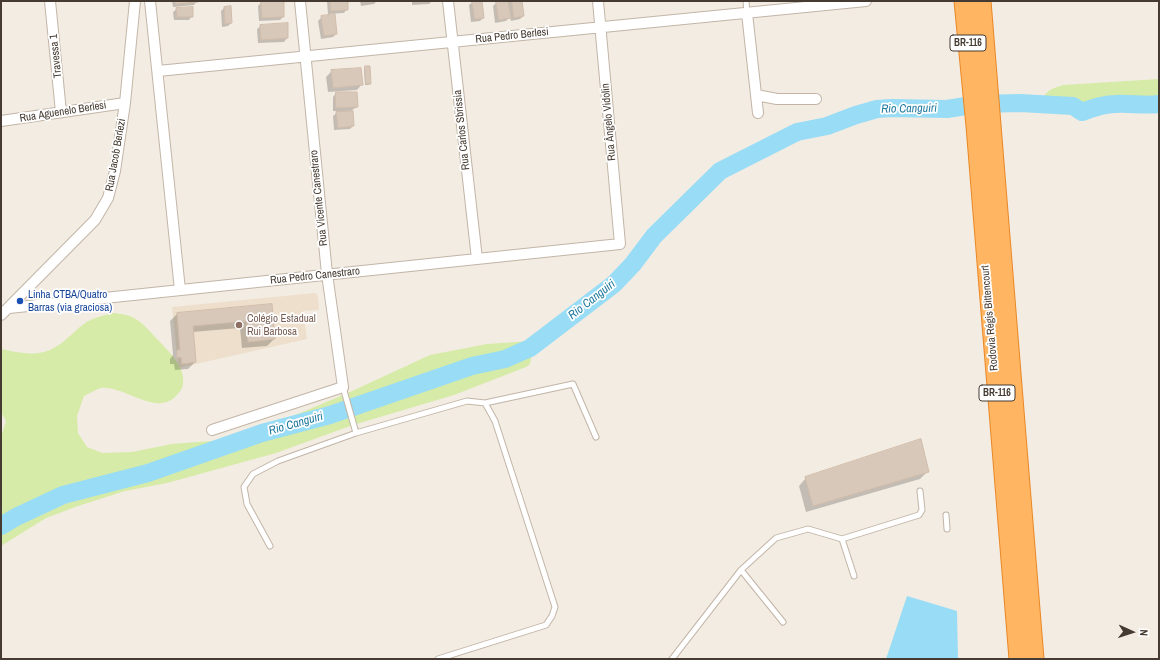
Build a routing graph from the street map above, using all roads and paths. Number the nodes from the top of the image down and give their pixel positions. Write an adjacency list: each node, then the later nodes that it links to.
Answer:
1 (50, 1): 20 (street, Travessa 1)
2 (135, 1): 19 (street, Rua Jacob Berlezi)
3 (150, 1): 15 (street)
4 (300, 1): 14 (street, Rua Vicente Canestraro)
5 (448, 1): 13 (street, Rua Carlos Sbrissia)
6 (598, 1): 12 (street, Rua Ângelo Vidolin)
7 (746, 1): 11 (lane)
8 (866, 1): 11 (street, Rua Pedro Berlesi)
9 (964, 1): 16 (highway, Rodovia Régis Bittencourt / BR-116)
10 (981, 1): 16 (highway, Rodovia Régis Bittencourt / BR-116)
11 (747, 13): 12 (street, Rua Pedro Berlesi); 17 (street)
12 (600, 27): 13 (street, Rua Pedro Berlesi); 24 (street, Rua Ângelo Vidolin)
13 (452, 42): 14 (street, Rua Pedro Berlesi); 25 (street, Rua Carlos Sbrissia)
14 (306, 56): 15 (street, Rua Pedro Berlesi); 26 (street, Rua Vicente Canestraro)
15 (158, 71): 27 (street)
16 (980, 85): 23 (highway, Rodovia Régis Bittencourt / BR-116)
17 (756, 95): 18 (street); 21 (street)
18 (816, 100)
19 (125, 103): 20 (street, Rua Aguenelo Berlesi); 28 (street, Rua Jacob Berlezi)
20 (61, 112): 22 (street, Rua Aguenelo Berlesi)
21 (758, 113)
22 (1, 122)
23 (983, 126): 45 (highway, Rodovia Régis Bittencourt / BR-116); 46 (highway, Rodovia Régis Bittencourt / BR-116)
24 (620, 244): 25 (street, Rua Pedro Canestraro)
25 (477, 259): 26 (street, Rua Pedro Canestraro)
26 (327, 274): 27 (street, Rua Pedro Canestraro); 30 (street, Rua Vicente Canestraro)
27 (180, 290): 28 (street, Rua Pedro Canestraro)
28 (10, 308): 29 (street, Rua Jacob Berlezi)
29 (1, 315)
30 (344, 390): 32 (street); 33 (lane)
31 (485, 403): 33 (lane); 34 (lane); 43 (lane)
32 (212, 430)
33 (356, 434): 39 (lane)
34 (596, 437)
35 (920, 491): 38 (lane)
36 (946, 515): 37 (lane)
37 (948, 529)
38 (842, 539): 40 (lane); 41 (lane)
39 (270, 546)
40 (741, 570): 42 (lane); 44 (lane)
41 (854, 576)
42 (783, 622)
43 (438, 659)
44 (672, 659)
45 (1019, 659)
46 (1034, 659)

